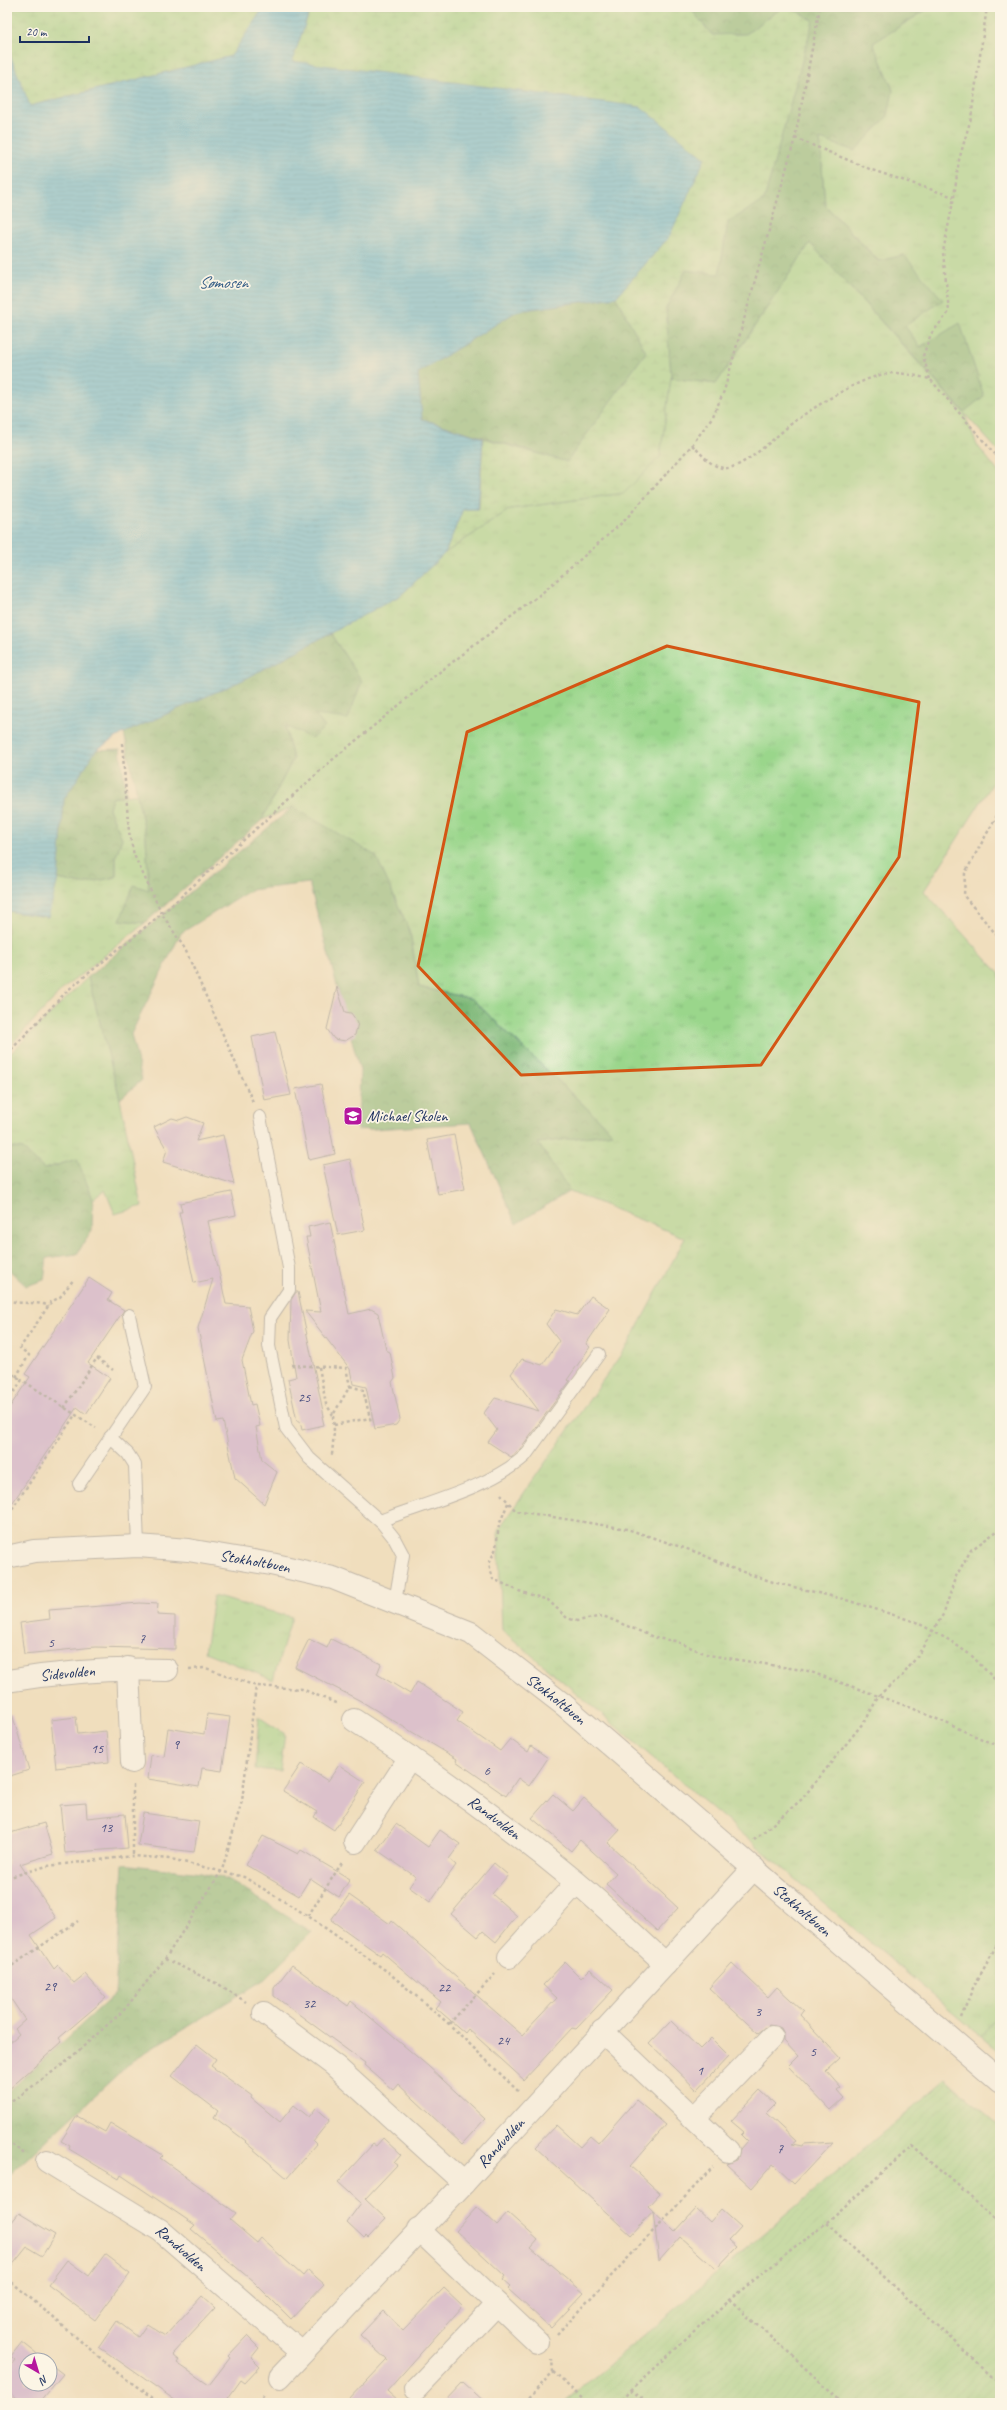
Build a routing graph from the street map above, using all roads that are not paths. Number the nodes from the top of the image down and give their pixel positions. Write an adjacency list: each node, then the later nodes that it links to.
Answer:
1 (260, 1117): 6 (lane)
2 (129, 1315): 4 (lane)
3 (598, 1354): 6 (lane)
4 (110, 1437): 5 (lane); 7 (lane)
5 (79, 1484)
6 (380, 1520): 9 (lane)
7 (138, 1546): 8 (street, Stokholtbuen); 9 (street, Stokholtbuen)
8 (7, 1557)
9 (395, 1602): 17 (street, Stokholtbuen)
10 (128, 1668): 11 (street, Sidevolden); 12 (street, Sidevolden); 15 (street)
11 (167, 1670)
12 (7, 1680)
13 (354, 1720): 14 (street, Randvolden)
14 (410, 1757): 16 (street); 18 (street, Randvolden)
15 (132, 1762)
16 (355, 1842)
17 (746, 1862): 20 (street, Randvolden); 24 (street, Stokholtbuen)
18 (576, 1883): 19 (street); 20 (street, Randvolden)
19 (509, 1957)
20 (666, 1964): 22 (street, Randvolden)
21 (264, 2013): 28 (street, Randvolden)
22 (602, 2031): 25 (street); 28 (street, Randvolden)
23 (772, 2037): 25 (street)
24 (1000, 2081)
25 (694, 2118): 26 (street)
26 (728, 2151)
27 (47, 2161): 32 (street, Randvolden)
28 (464, 2183): 29 (street, Randvolden)
29 (418, 2229): 30 (street); 32 (street, Randvolden)
30 (497, 2304): 31 (street); 34 (street)
31 (548, 2345)
32 (302, 2353): 33 (street, Randvolden)
33 (280, 2377)
34 (416, 2389)

